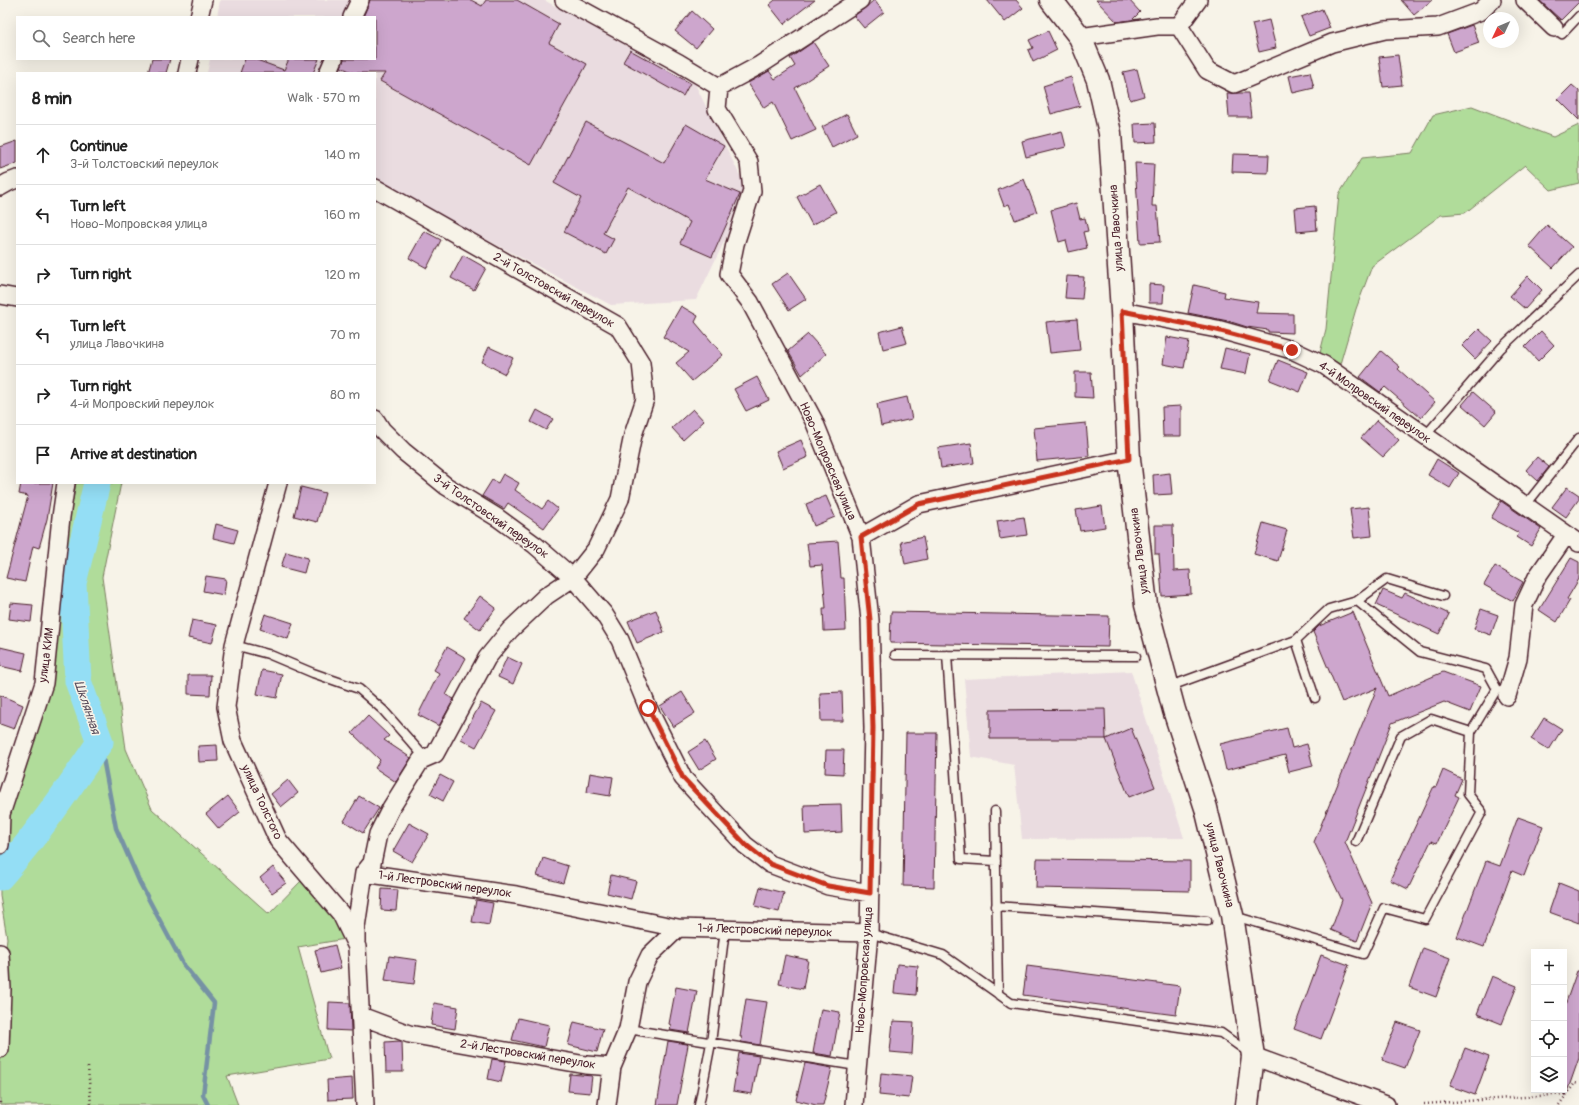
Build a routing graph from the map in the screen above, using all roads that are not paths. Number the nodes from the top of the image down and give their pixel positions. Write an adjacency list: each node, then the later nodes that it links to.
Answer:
1 (203, 0): 9 (street)
2 (360, 0): 10 (street)
3 (564, 0): 19 (street)
4 (860, 0): 19 (street)
5 (1051, 0): 14 (main road, улица Лавочкина)
6 (1198, 0): 12 (street)
7 (1492, 0): 12 (street)
8 (1525, 0): 13 (street)
9 (199, 16)
10 (352, 16)
11 (1579, 16): 13 (lane)
12 (1179, 26): 14 (street)
13 (1554, 28)
14 (1080, 37): 26 (main road, улица Лавочкина)
15 (190, 60): 17 (street)
16 (334, 60): 18 (street)
17 (187, 72)
18 (328, 72)
19 (719, 87): 34 (street, Ново-Мопровская улица)
20 (16, 179): 21 (street)
21 (0, 187)
22 (376, 189): 36 (street, 2-й Толстовский переулок)
23 (1579, 275): 28 (lane)
24 (0, 295): 25 (street)
25 (16, 298)
26 (1122, 311): 28 (street, 4-й Мопровский переулок); 30 (main road, улица Лавочкина)
27 (376, 420): 36 (street, 3-й Толстовский переулок)
28 (1425, 436): 33 (street, 4-й Мопровский переулок)
29 (1579, 438): 33 (lane)
30 (1129, 459): 34 (street); 44 (main road, улица Лавочкина)
31 (66, 484): 51 (street, улица КИМ)
32 (278, 484): 40 (street, улица Толстого)
33 (1525, 506): 35 (street, 4-й Мопровский переулок)
34 (861, 537): 54 (street, Ново-Мопровская улица)
35 (1573, 539): 45 (street)
36 (574, 578): 48 (street, 1-й Лестровский переулок); 54 (street, 3-й Толстовский переулок)
37 (1443, 596): 38 (lane)
38 (1357, 601): 39 (lane); 47 (lane)
39 (1296, 640): 44 (lane); 46 (lane)
40 (234, 645): 48 (lane); 61 (street, улица Толстого)
41 (895, 655): 42 (lane)
42 (947, 655): 43 (lane); 52 (lane)
43 (1136, 656)
44 (1168, 687): 56 (main road, улица Лавочкина)
45 (1507, 696)
46 (1315, 698)
47 (1471, 732): 50 (lane); 56 (lane)
48 (421, 760): 53 (street, 1-й Лестровский переулок)
49 (994, 811): 52 (lane)
50 (1356, 842)
51 (0, 845)
52 (996, 861): 55 (lane)
53 (364, 873): 58 (street, 1-й Лестровский переулок); 61 (street)
54 (870, 893): 60 (street, Ново-Мопровская улица)
55 (996, 906): 57 (lane); 63 (lane)
56 (1232, 915): 68 (main road, улица Лавочкина)
57 (1207, 921)
58 (678, 928): 59 (street, 1-й Лестровский переулок); 65 (street, 2-й Лестровский переулок)
59 (725, 929): 60 (street, 1-й Лестровский переулок); 66 (lane)
60 (868, 933): 63 (lane); 69 (street, Ново-Мопровская улица)
61 (357, 947): 64 (street, улица Толстого)
62 (0, 953): 67 (street)
63 (998, 994): 68 (lane)
64 (361, 1016): 70 (street, 2-й Лестровский переулок); 71 (street, улица Толстого)
65 (628, 1029): 66 (lane); 70 (street, 2-й Лестровский переулок)
66 (712, 1043): 69 (lane); 73 (lane)
67 (0, 1049)
68 (1253, 1056): 75 (main road, улица Лавочкина); 76 (street)
69 (857, 1066): 74 (street, Ново-Мопровская улица)
70 (612, 1067): 72 (street)
71 (365, 1105)
72 (607, 1105)
73 (699, 1105)
74 (854, 1105)
75 (1247, 1105)
76 (1386, 1105)

